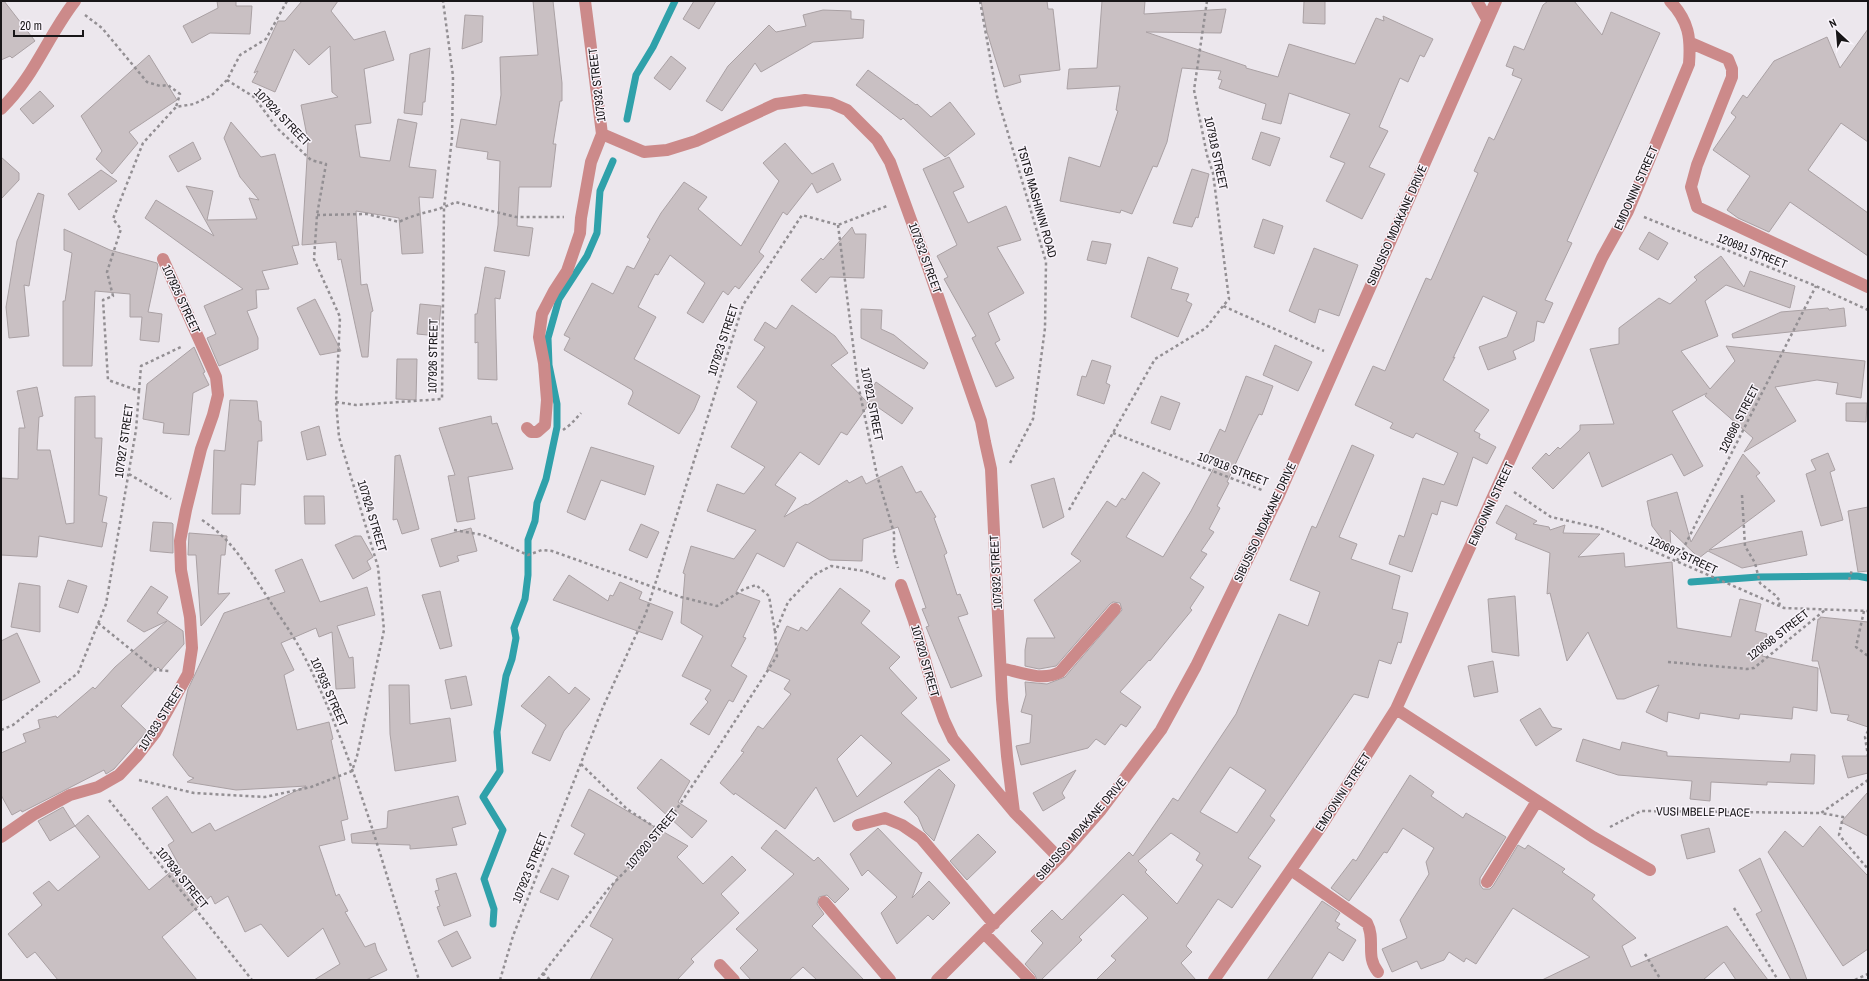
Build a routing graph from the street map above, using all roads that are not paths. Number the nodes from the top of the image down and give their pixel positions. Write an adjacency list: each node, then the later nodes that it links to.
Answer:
1 (585, 1): 9 (street, 107932 STREET)
2 (1477, 1): 6 (street)
3 (1496, 1): 6 (street, SIBUSISO MDAKANE DRIVE)
4 (1670, 1): 7 (street, EMDONINI STREET)
5 (74, 3): 8 (street)
6 (1487, 19): 22 (street, SIBUSISO MDAKANE DRIVE)
7 (1691, 43): 11 (street); 17 (street, EMDONINI STREET)
8 (1, 109)
9 (602, 134): 12 (street); 15 (street, 107932 STREET)
10 (163, 259): 16 (street, 107925 STREET)
11 (1868, 287)
12 (526, 428)
13 (901, 585): 19 (street, 107920 STREET)
14 (1115, 609): 15 (street)
15 (1000, 668): 19 (street, 107932 STREET)
16 (188, 674): 21 (street, 107933 STREET)
17 (1396, 710): 18 (street); 23 (street, EMDONINI STREET)
18 (1538, 801): 24 (street); 25 (street)
19 (1014, 812): 22 (street, 107920 STREET)
20 (858, 825): 27 (street)
21 (1, 837)
22 (1059, 858): 27 (street, SIBUSISO MDAKANE DRIVE)
23 (1291, 870): 30 (street); 35 (street, EMDONINI STREET)
24 (1650, 870)
25 (1488, 882)
26 (824, 902): 32 (street)
27 (994, 924): 28 (street, SIBUSISO MDAKANE DRIVE)
28 (984, 933): 33 (street, SIBUSISO MDAKANE DRIVE); 34 (street)
29 (720, 965): 31 (street)
30 (1378, 972)
31 (734, 980)
32 (890, 980)
33 (937, 980)
34 (1030, 980)
35 (1214, 980)

